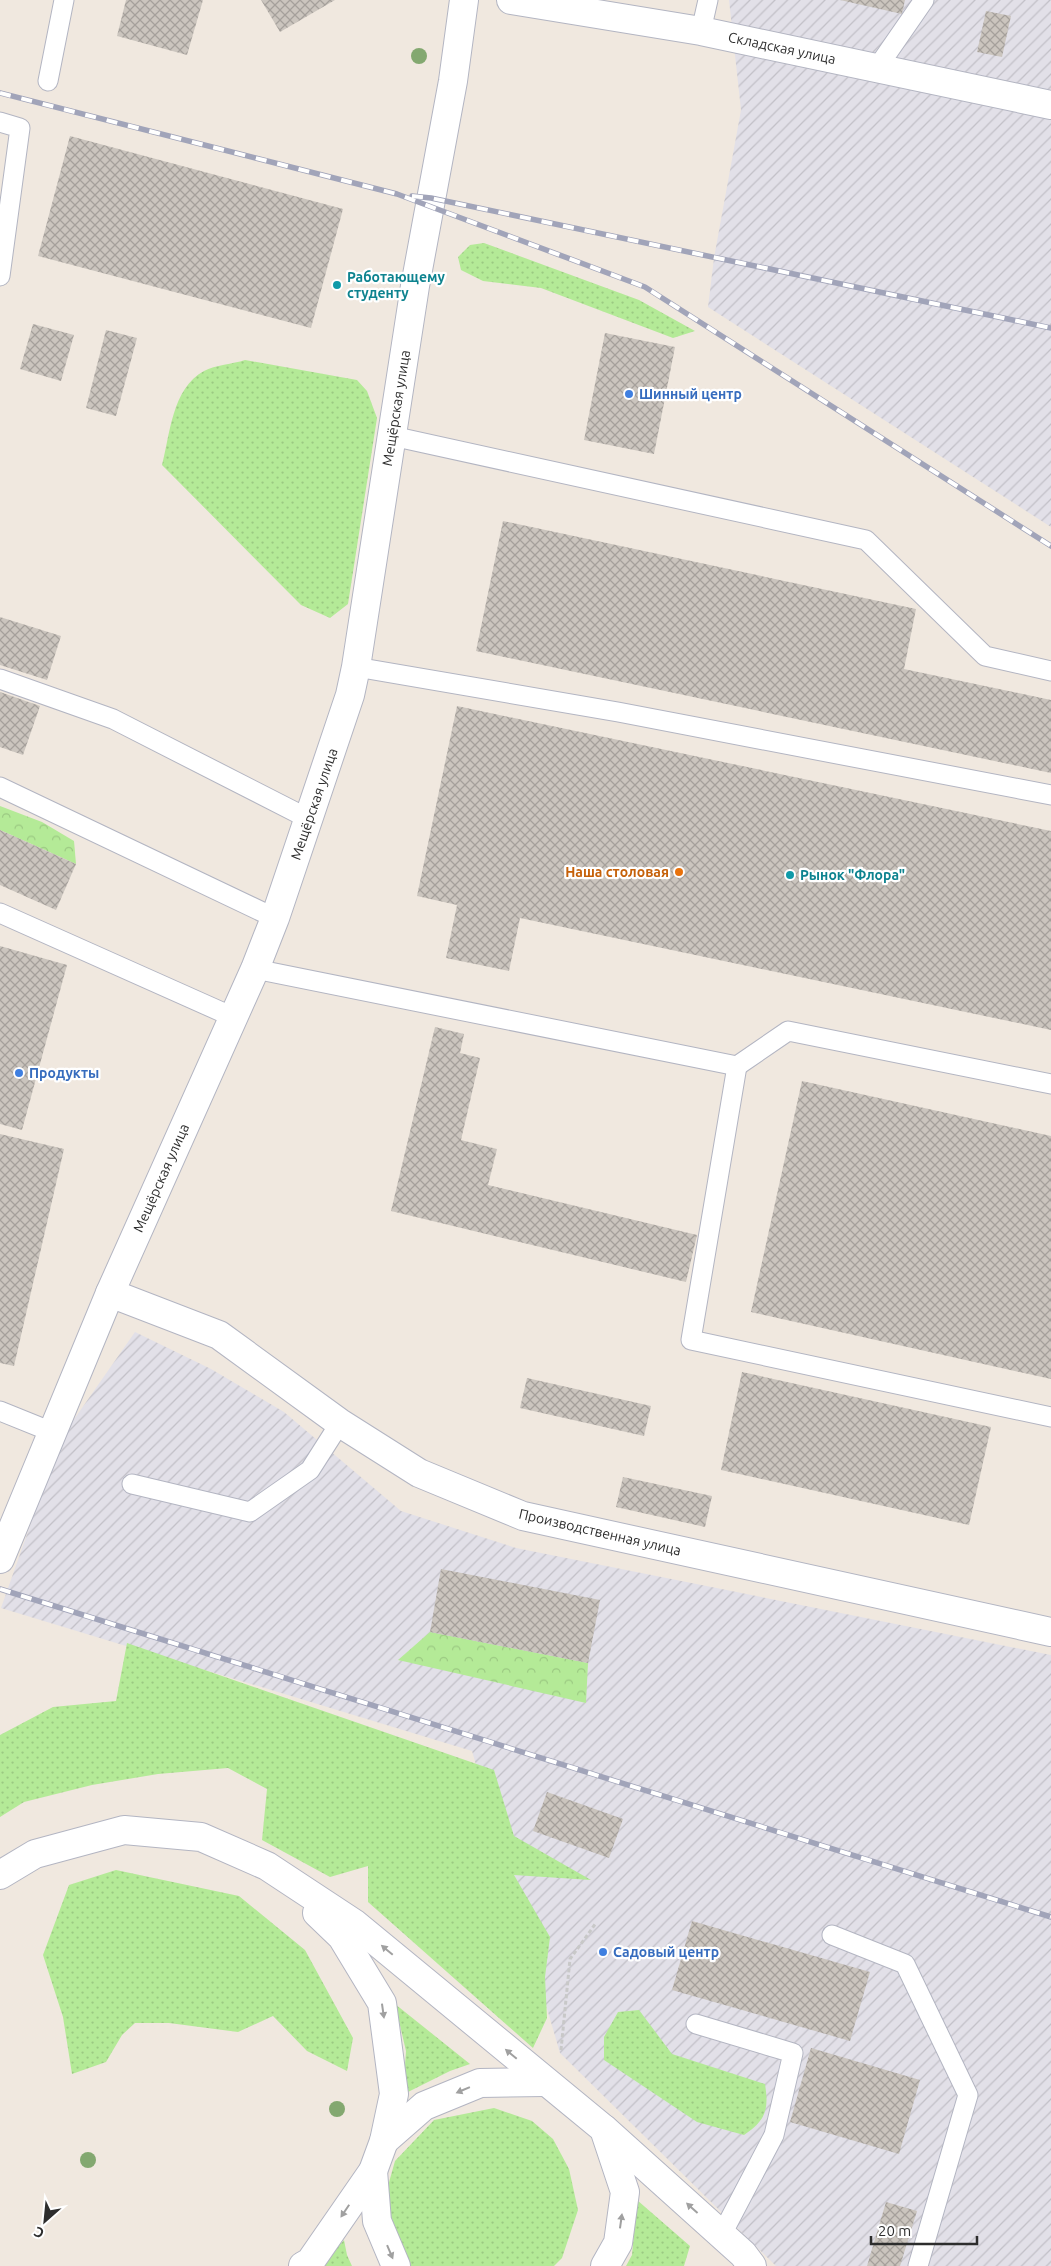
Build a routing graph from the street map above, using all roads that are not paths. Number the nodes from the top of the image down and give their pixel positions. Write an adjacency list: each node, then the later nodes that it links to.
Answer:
1 (64, 0): 8 (lane)
2 (464, 0): 12 (main road, Мещёрская улица)
3 (511, 0): 6 (main road, Складская улица)
4 (708, 0): 6 (lane)
5 (924, 0): 7 (lane)
6 (701, 31): 7 (main road, Складская улица)
7 (877, 68): 9 (main road, Складская улица)
8 (48, 81)
9 (1051, 105)
10 (0, 122): 11 (lane)
11 (0, 276)
12 (392, 436): 13 (main road, Мещёрская улица); 14 (lane)
13 (356, 667): 17 (lane); 18 (main road, Мещёрская улица)
14 (1051, 671)
15 (0, 679): 18 (lane)
16 (0, 787): 20 (lane)
17 (1051, 795)
18 (309, 819): 20 (main road, Мещёрская улица)
19 (0, 913): 22 (lane)
20 (275, 918): 21 (main road, Мещёрская улица)
21 (255, 969): 22 (main road, Мещёрская улица); 23 (lane)
22 (233, 1017): 25 (main road, Мещёрская улица)
23 (737, 1066): 24 (lane); 27 (lane)
24 (1051, 1084)
25 (110, 1293): 28 (main road, Производственная улица); 29 (main road, Мещёрская улица)
26 (0, 1411): 29 (lane)
27 (1051, 1417)
28 (340, 1423): 30 (lane); 32 (main road, Производственная улица)
29 (52, 1432): 31 (main road, Мещёрская улица)
30 (132, 1484)
31 (0, 1559)
32 (1051, 1632)
33 (267, 1866): 34 (main road); 37 (main road, one-way to 33); 39 (main road, one-way to 39)
34 (0, 1875)
35 (832, 1935): 46 (lane)
36 (696, 2024): 41 (lane)
37 (545, 2082): 38 (main road); 39 (main road, one-way to 39)
38 (604, 2129): 41 (main road, one-way to 38); 44 (main road, one-way to 38)
39 (384, 2141): 40 (main road)
40 (373, 2171): 42 (main road, one-way to 42); 43 (main road, one-way to 43)
41 (722, 2234): 45 (main road)
42 (303, 2266)
43 (396, 2266)
44 (605, 2266)
45 (752, 2266)
46 (918, 2266)

